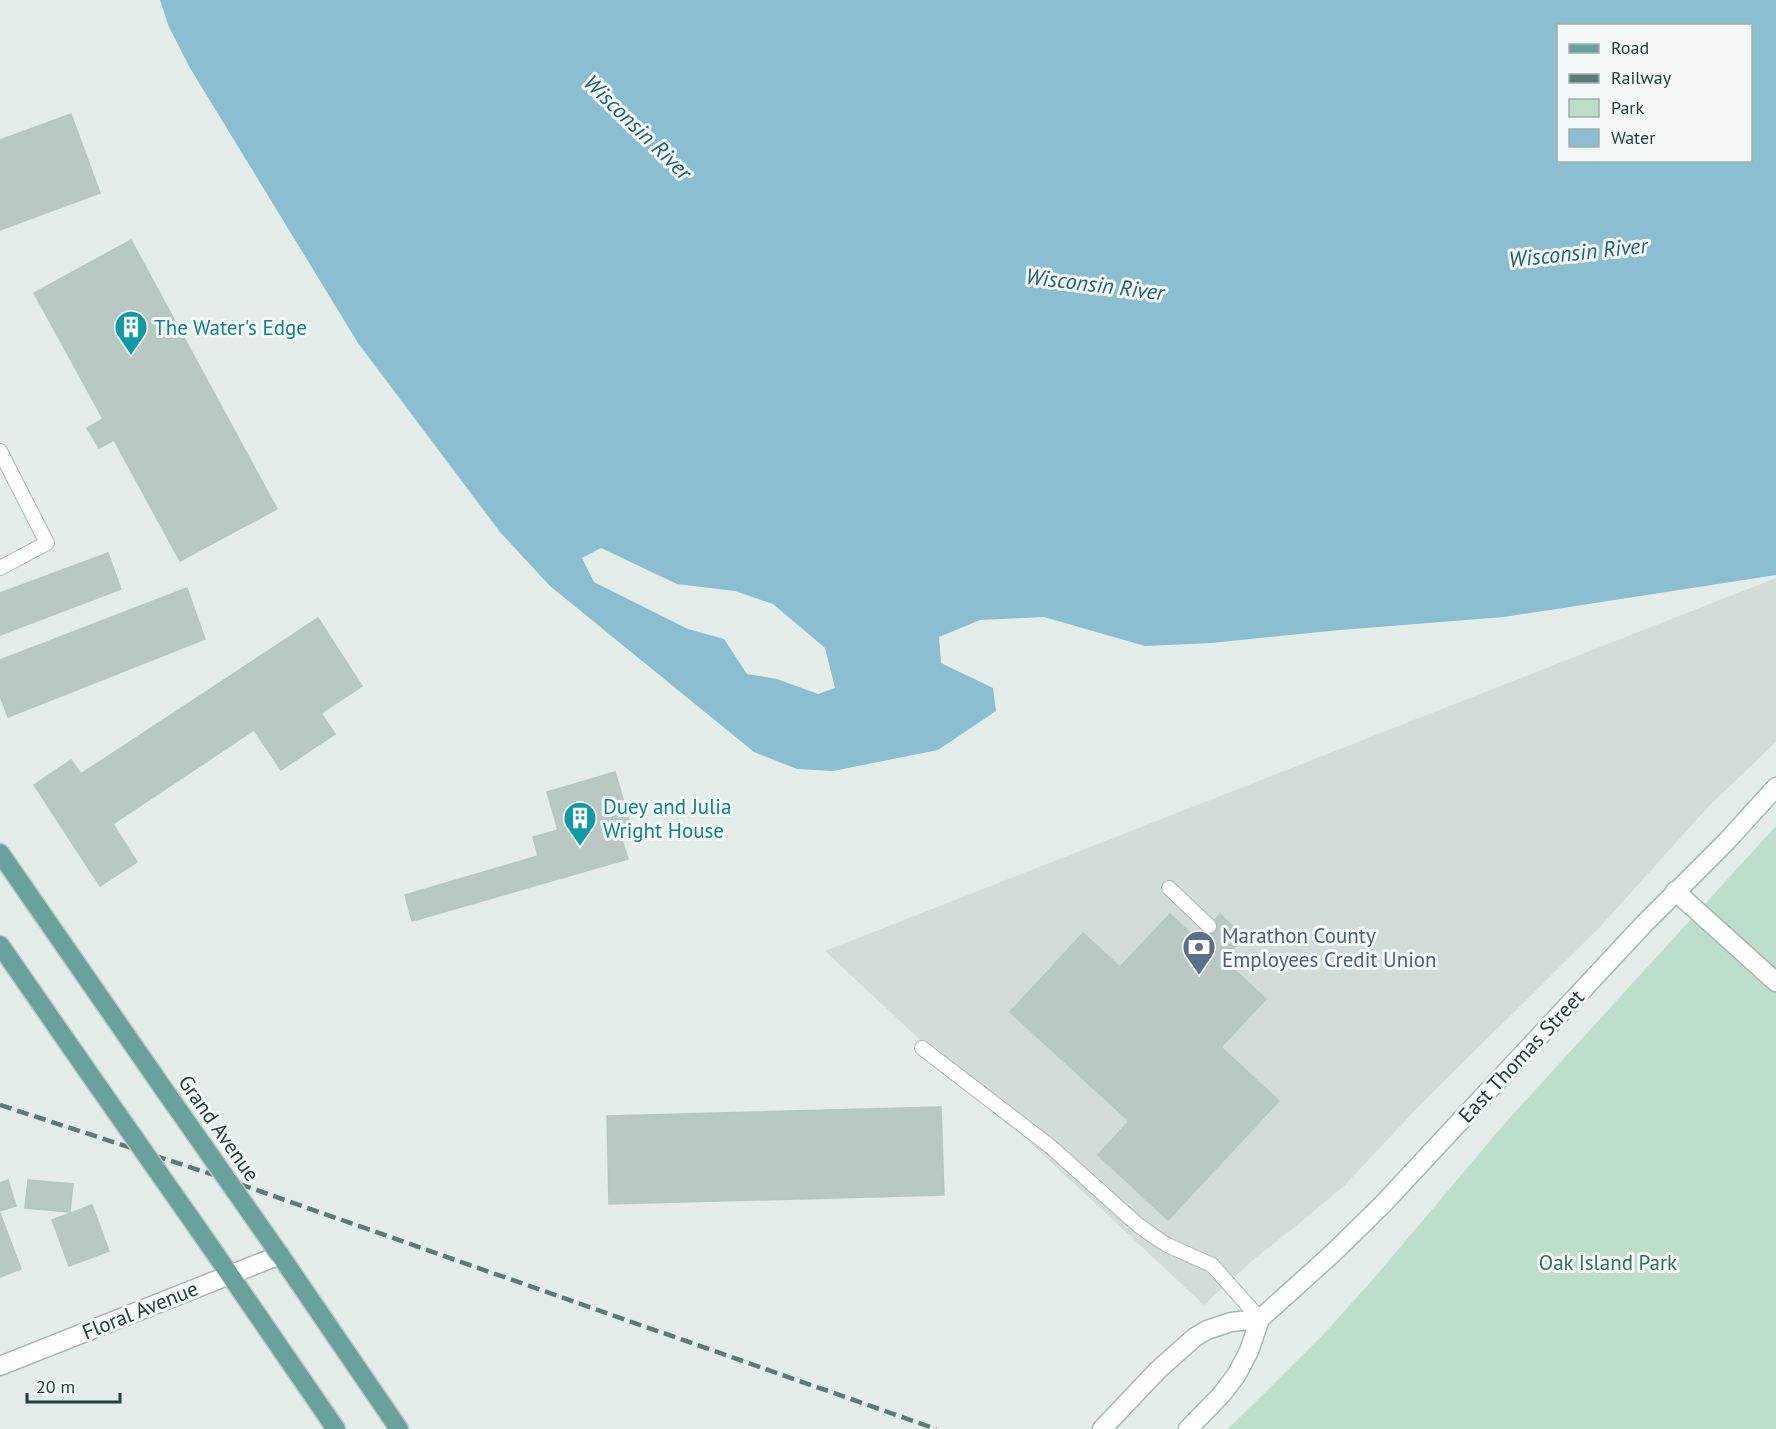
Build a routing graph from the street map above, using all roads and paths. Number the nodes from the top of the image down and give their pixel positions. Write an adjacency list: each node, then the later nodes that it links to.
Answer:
1 (0, 451): 2 (lane)
2 (0, 568)
3 (1776, 787): 6 (main road, East Thomas Street)
4 (0, 853): 11 (main road, Grand Avenue, bridge)
5 (1169, 888): 7 (lane)
6 (1675, 891): 9 (main road); 13 (main road, East Thomas Street)
7 (1209, 926)
8 (0, 945): 12 (main road, bridge)
9 (1776, 982)
10 (922, 1048): 13 (lane)
11 (280, 1255): 12 (main road, Floral Avenue); 16 (main road, Grand Avenue)
12 (230, 1274): 14 (main road, Floral Avenue); 15 (main road)
13 (1260, 1319): 17 (main road); 18 (main road, East Thomas Street)
14 (0, 1366)
15 (336, 1429)
16 (399, 1429)
17 (1102, 1429)
18 (1188, 1429)

